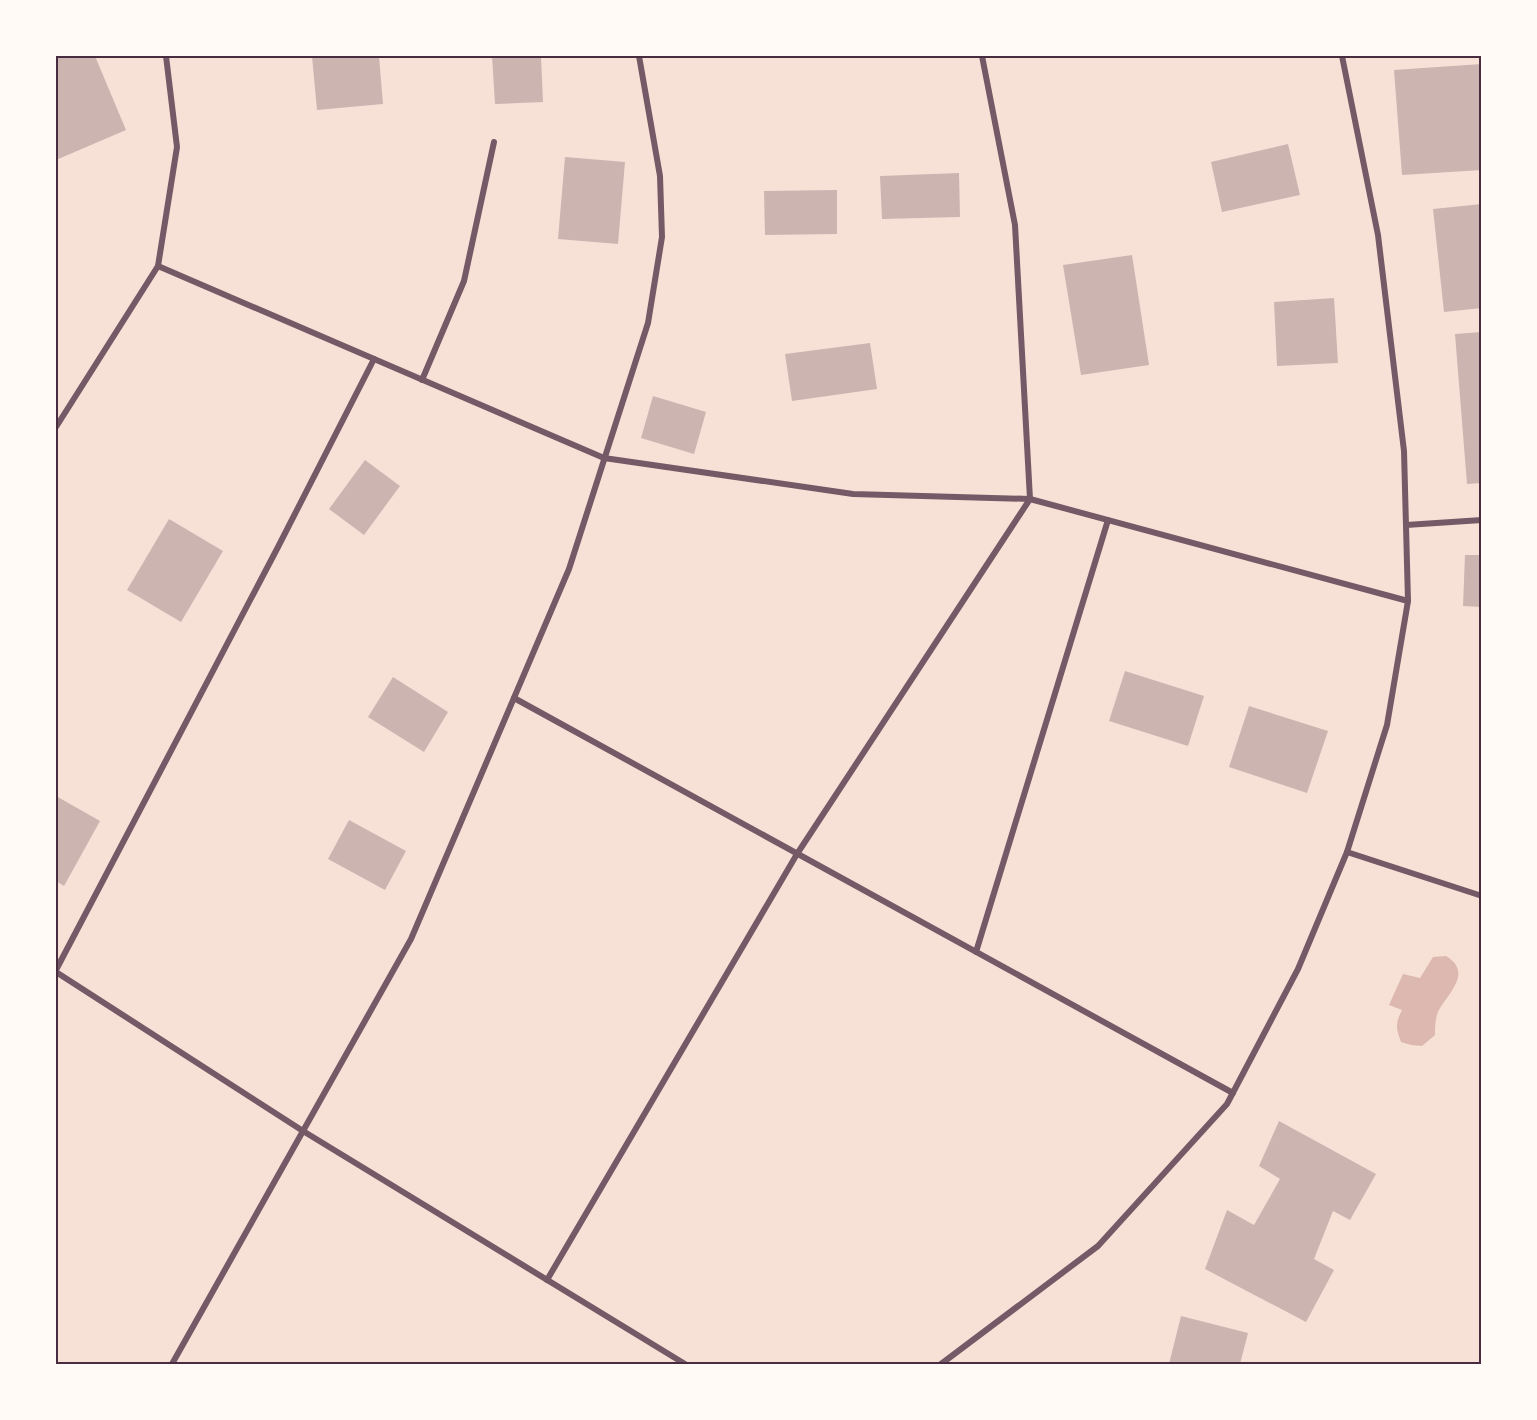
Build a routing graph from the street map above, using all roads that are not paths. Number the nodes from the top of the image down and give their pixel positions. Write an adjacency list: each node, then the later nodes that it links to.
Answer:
1 (166, 56): 6 (street)
2 (639, 56): 10 (street)
3 (981, 56): 11 (street)
4 (1342, 56): 14 (street)
5 (495, 142): 8 (street)
6 (158, 266): 7 (street); 9 (street)
7 (374, 360): 8 (street); 21 (street)
8 (422, 380): 10 (street)
9 (56, 427)
10 (604, 459): 11 (street); 16 (street)
11 (1030, 499): 12 (street); 18 (street)
12 (1108, 520): 15 (street); 20 (street)
13 (1482, 520): 14 (street)
14 (1406, 525): 15 (street)
15 (1408, 601): 17 (street)
16 (514, 698): 18 (street); 23 (street)
17 (1347, 852): 19 (street); 22 (street)
18 (797, 854): 20 (street); 24 (street)
19 (1482, 896)
20 (976, 952): 22 (street)
21 (56, 971): 23 (street)
22 (1233, 1093): 27 (street)
23 (303, 1131): 24 (street); 25 (street)
24 (547, 1280): 26 (street)
25 (172, 1365)
26 (685, 1365)
27 (941, 1365)

